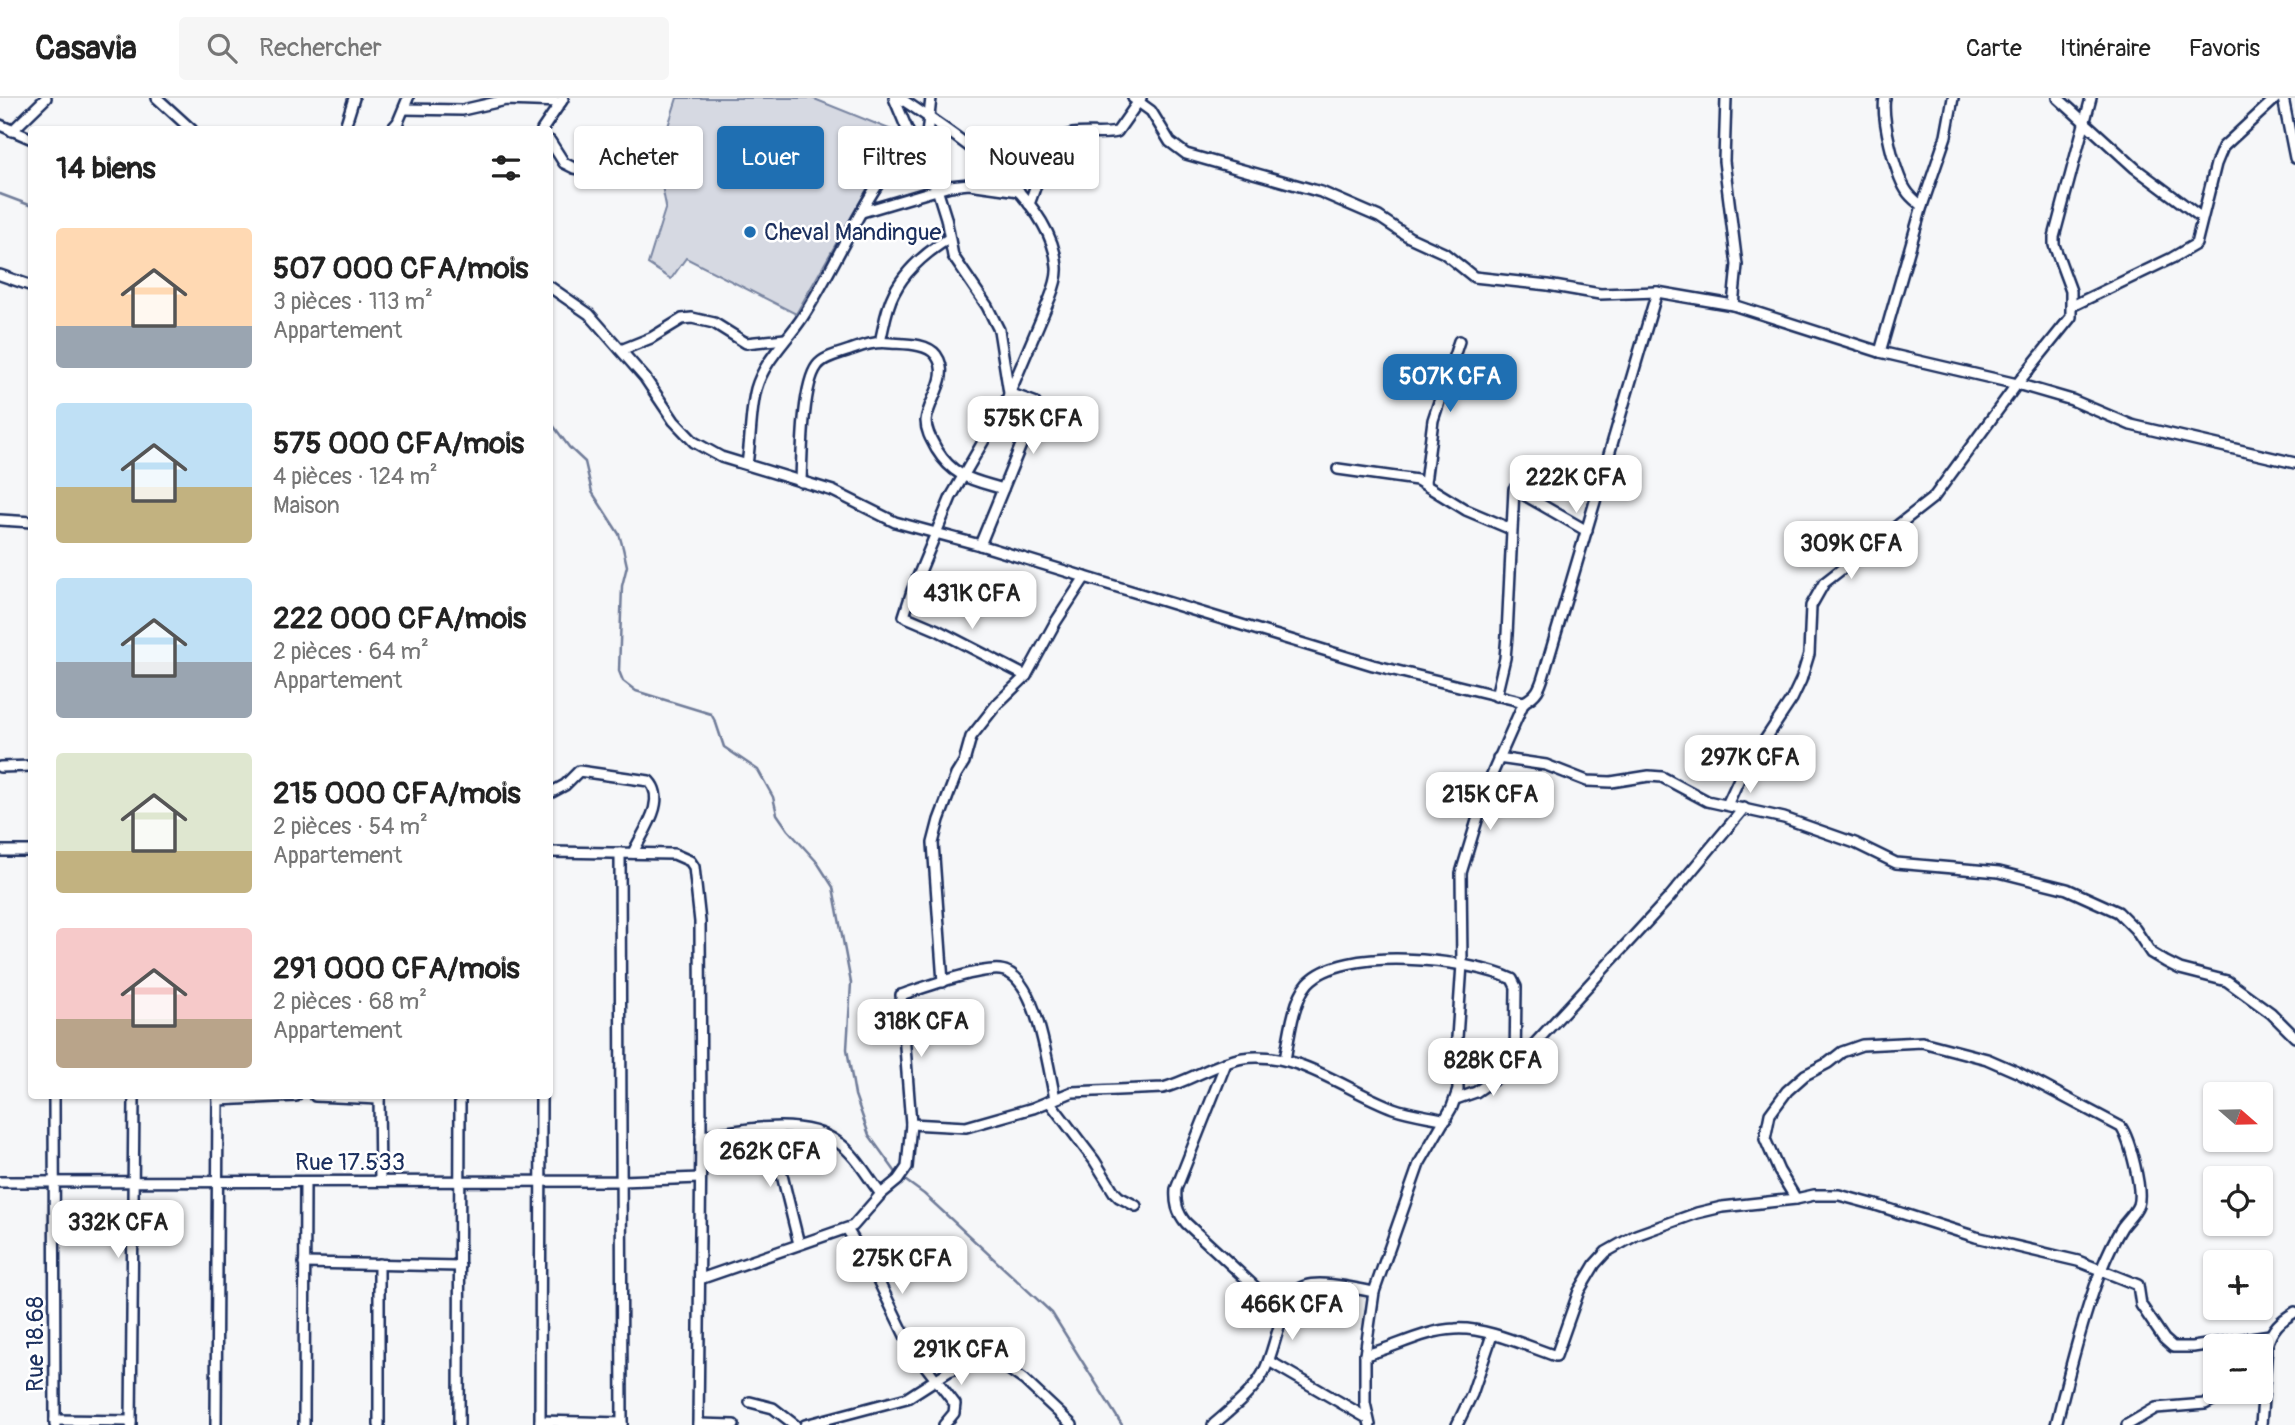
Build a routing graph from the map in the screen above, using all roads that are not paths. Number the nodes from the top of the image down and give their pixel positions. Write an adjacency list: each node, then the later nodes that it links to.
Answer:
1 (46, 98): 27 (street)
2 (157, 98): 21 (street)
3 (354, 98): 22 (street)
4 (408, 98): 17 (street)
5 (894, 98): 25 (street)
6 (900, 98): 18 (street)
7 (931, 98): 18 (street)
8 (1726, 98): 45 (street)
9 (1885, 98): 37 (street)
10 (1953, 98): 37 (street)
11 (2058, 98): 19 (street)
12 (2091, 98): 19 (street)
13 (2276, 98): 39 (street)
14 (2283, 98): 30 (street)
15 (1138, 99): 36 (street); 44 (street)
16 (562, 100): 17 (street); 24 (street)
17 (404, 109): 23 (street)
18 (929, 118): 26 (street); 35 (street)
19 (2084, 123): 39 (street); 46 (street)
20 (0, 125): 27 (street)
21 (188, 126)
22 (345, 126)
23 (393, 126)
24 (545, 126)
25 (906, 126)
26 (928, 126)
27 (12, 131): 28 (street)
28 (28, 137)
29 (553, 146): 31 (street)
30 (2295, 158)
31 (574, 168)
32 (951, 187): 35 (street)
33 (875, 189): 38 (street)
34 (937, 189): 38 (street); 40 (street)
35 (1019, 191): 36 (street)
36 (1029, 204): 53 (street)
37 (1922, 206): 51 (street)
38 (862, 212): 47 (street)
39 (2202, 218): 46 (street)
40 (948, 239): 49 (street); 53 (street)
41 (0, 275): 42 (street)
42 (28, 285)
43 (553, 289): 50 (street)
44 (1657, 292): 45 (street); 64 (street)
45 (1733, 305): 51 (street)
46 (2072, 306): 52 (street)
47 (785, 339): 50 (street); 55 (street)
48 (1459, 341): 59 (street)
49 (880, 342): 57 (street); 58 (street)
50 (621, 350): 55 (street)
51 (1880, 352): 52 (street)
52 (2017, 384): 54 (street); 75 (street)
53 (1009, 393): 57 (street); 60 (street)
54 (2295, 463)
55 (747, 464): 58 (street)
56 (1338, 469): 59 (street)
57 (961, 476): 60 (street); 65 (street)
58 (801, 482): 65 (street)
59 (1425, 483): 63 (street)
60 (1003, 489): 66 (street)
61 (0, 520): 62 (street)
62 (28, 522)
63 (1511, 529): 64 (street); 69 (street)
64 (1587, 531): 70 (street)
65 (938, 533): 66 (street); 68 (street)
66 (980, 545): 67 (street)
67 (1085, 577): 68 (street); 69 (street)
68 (1026, 676): 83 (street)
69 (1496, 696): 70 (street)
70 (1524, 702): 71 (street)
71 (1498, 758): 75 (street); 82 (street)
72 (28, 766): 73 (street)
73 (0, 767)
74 (553, 791): 81 (street)
75 (1727, 806): 76 (street)
76 (1744, 808): 84 (street); 87 (street)
77 (0, 851): 78 (street)
78 (28, 851)
79 (553, 852): 80 (street)
80 (620, 853): 81 (street); 104 (street)
81 (634, 853): 99 (street)
82 (1462, 964): 85 (street); 87 (street); 95 (street)
83 (943, 982): 94 (street); 97 (street)
84 (2295, 1037)
85 (1285, 1060): 86 (street); 96 (street)
86 (1226, 1063): 94 (street); 122 (street)
87 (1515, 1065): 95 (street)
88 (54, 1099): 106 (street, Rue 18.68)
89 (134, 1099): 107 (street)
90 (218, 1099): 101 (street)
91 (379, 1099): 102 (street)
92 (460, 1099): 109 (street)
93 (541, 1099): 103 (street)
94 (1052, 1099): 97 (street); 112 (street)
95 (1456, 1099): 96 (street)
96 (1446, 1119): 120 (street)
97 (911, 1124): 110 (street)
98 (778, 1128): 99 (street); 110 (street); 114 (street)
99 (701, 1136): 100 (street)
100 (700, 1178): 104 (street, Rue 17.533); 119 (street)
101 (217, 1181): 107 (street, Rue 17.533); 108 (street, Rue 17.533); 138 (street)
102 (380, 1181): 108 (street, Rue 17.533); 109 (street, Rue 17.533)
103 (542, 1181): 104 (street, Rue 17.533); 109 (street, Rue 17.533); 135 (street)
104 (622, 1181): 136 (street)
105 (0, 1182): 106 (street, Rue 17.533)
106 (53, 1182): 107 (street, Rue 17.533); 132 (street, Rue 18.68)
107 (133, 1182): 134 (street)
108 (305, 1182): 115 (street)
109 (461, 1182): 117 (street)
110 (881, 1194): 113 (street)
111 (1796, 1199): 118 (street); 118 (street); 124 (street)
112 (1136, 1206)
113 (847, 1229): 114 (street); 128 (street)
114 (799, 1244): 119 (street)
115 (304, 1263): 116 (street); 139 (street)
116 (379, 1264): 117 (street); 140 (street)
117 (460, 1266): 141 (street)
118 (2101, 1269): 125 (street); 149 (street)
119 (700, 1279): 142 (street)
120 (1374, 1292): 122 (street); 126 (street)
121 (2295, 1312): 123 (street)
122 (1283, 1313): 127 (street)
123 (2271, 1334)
124 (1492, 1335): 126 (street); 148 (street)
125 (2203, 1345)
126 (1365, 1354): 133 (street)
127 (1269, 1361): 133 (street); 147 (street)
128 (937, 1379): 137 (street); 145 (street); 146 (street)
129 (750, 1402): 144 (street)
130 (2205, 1404): 150 (street)
131 (2261, 1404): 151 (street)
132 (55, 1422): 134 (street)
133 (1368, 1422)
134 (131, 1423)
135 (540, 1423): 136 (street)
136 (622, 1424)
137 (811, 1424)
138 (216, 1425)
139 (303, 1425)
140 (379, 1425)
141 (459, 1425)
142 (698, 1425): 143 (street)
143 (734, 1425)
144 (795, 1425)
145 (944, 1425)
146 (1072, 1425)
147 (1213, 1425)
148 (1457, 1425)
149 (2056, 1425)
150 (2127, 1425)
151 (2261, 1425)

